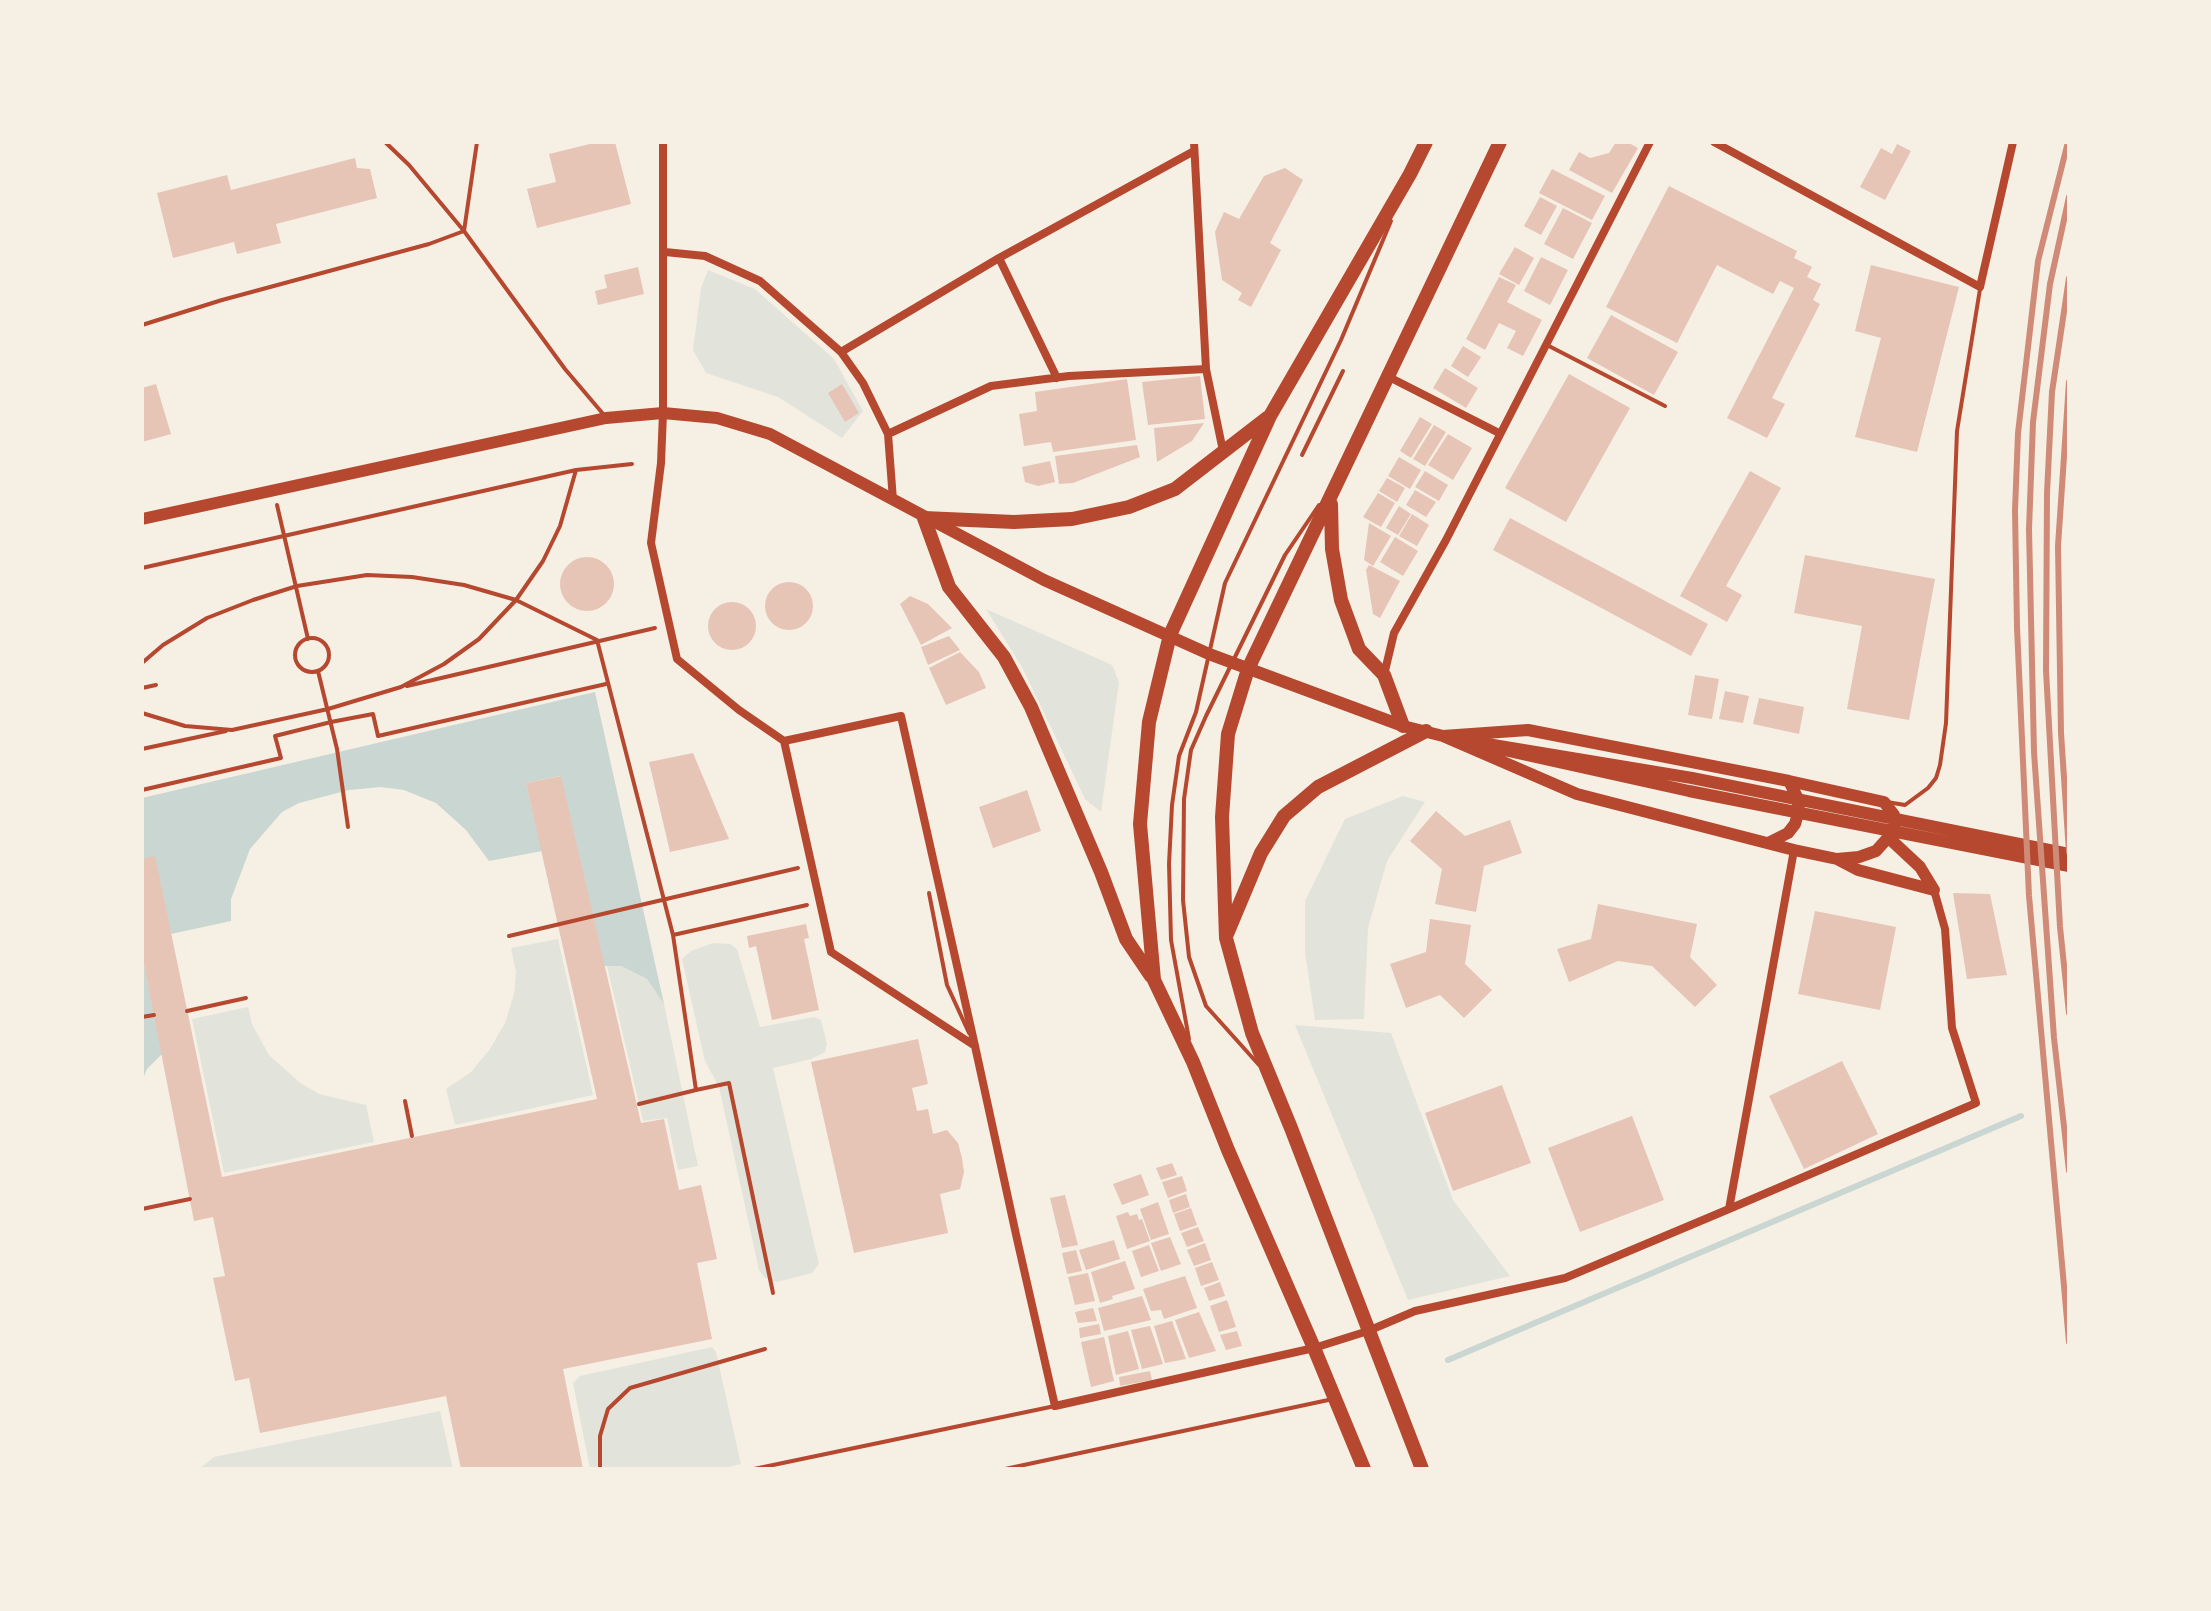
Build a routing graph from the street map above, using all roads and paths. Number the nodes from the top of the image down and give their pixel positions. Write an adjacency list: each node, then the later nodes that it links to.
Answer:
1 (385, 142): 11 (lane)
2 (477, 142): 11 (lane)
3 (663, 142): 12 (street)
4 (1426, 142): 10 (main road)
5 (1500, 142): 19 (main road)
6 (1650, 142): 16 (street)
7 (1714, 142): 14 (street)
8 (2013, 142): 14 (street)
9 (1194, 146): 13 (street); 18 (street)
10 (1410, 174): 23 (main road); 44 (lane)
11 (464, 231): 15 (lane); 24 (lane)
12 (665, 252): 17 (street); 22 (street)
13 (999, 258): 17 (street); 20 (street)
14 (1980, 287): 66 (lane)
15 (142, 325)
16 (1545, 344): 21 (lane); 25 (street)
17 (841, 352): 26 (street)
18 (1206, 369): 20 (street); 27 (street)
19 (1389, 377): 25 (street); 29 (main road)
20 (1057, 378): 26 (street)
21 (1665, 406)
22 (663, 413): 24 (main road); 32 (main road); 40 (street)
23 (1270, 416): 27 (main road); 41 (main road)
24 (606, 418): 31 (main road)
25 (1499, 433): 49 (street)
26 (888, 434): 32 (street)
27 (1223, 451): 34 (main road)
28 (632, 464): 30 (path)
29 (1345, 466): 33 (main road); 46 (lane)
30 (576, 470): 36 (path); 39 (path)
31 (273, 490): 35 (main road); 36 (path)
32 (893, 500): 34 (main road)
33 (1331, 500): 47 (main road); 49 (main road)
34 (924, 518): 41 (main road); 82 (main road)
35 (142, 519)
36 (286, 537): 37 (path); 38 (path)
37 (142, 568)
38 (297, 586): 39 (path); 42 (path); 45 (path)
39 (516, 600): 43 (path); 52 (path)
40 (669, 625): 43 (path); 61 (street)
41 (1170, 635): 44 (main road); 82 (main road)
42 (308, 639): 48 (path); 48 (path)
43 (597, 640): 50 (path); 52 (path)
44 (1209, 654): 46 (main road); 88 (lane)
45 (142, 663)
46 (1232, 663): 47 (main road); 89 (lane)
47 (1248, 669): 57 (main road); 81 (main road)
48 (318, 671): 54 (path)
49 (1384, 675): 57 (main road)
50 (606, 684): 56 (path); 77 (path)
51 (156, 685): 53 (path)
52 (401, 687): 54 (path)
53 (142, 688)
54 (328, 709): 56 (path); 58 (path)
55 (142, 713): 58 (path)
56 (331, 722): 65 (path); 67 (path)
57 (1403, 726): 59 (main road)
58 (232, 730): 62 (path)
59 (1426, 731): 60 (main road); 81 (main road)
60 (1443, 736): 63 (main road); 64 (main road); 69 (main road)
61 (784, 741): 73 (street); 87 (street)
62 (142, 749)
63 (1789, 781): 66 (main road); 69 (main road)
64 (1690, 785): 71 (main road); 74 (main road)
65 (142, 790)
66 (1884, 802): 68 (main road)
67 (348, 827)
68 (1890, 839): 72 (main road); 75 (main road)
69 (1768, 843): 70 (main road)
70 (1794, 850): 72 (main road); 96 (street)
71 (2069, 854)
72 (1837, 859): 75 (main road)
73 (812, 864): 77 (path); 78 (street)
74 (2069, 866)
75 (1934, 890): 96 (street)
76 (929, 893): 87 (lane)
77 (664, 899): 79 (path); 80 (path)
78 (820, 902): 79 (path); 87 (street)
79 (673, 935): 90 (path)
80 (509, 936)
81 (1226, 938): 89 (main road)
82 (1154, 980): 88 (main road)
83 (246, 998): 84 (path)
84 (187, 1011)
85 (154, 1015): 86 (path)
86 (142, 1017)
87 (975, 1046): 104 (street)
88 (1193, 1062): 101 (main road)
89 (1271, 1078): 100 (main road)
90 (696, 1090): 92 (path); 99 (path)
91 (405, 1101): 93 (path)
92 (639, 1104)
93 (412, 1136)
94 (190, 1199): 95 (path)
95 (142, 1209)
96 (1729, 1209): 100 (street)
97 (142, 1218): 98 (path)
98 (142, 1226)
99 (773, 1293)
100 (1368, 1331): 101 (street); 109 (main road)
101 (1314, 1348): 103 (main road); 104 (street)
102 (765, 1349): 105 (path)
103 (1335, 1398): 107 (lane); 108 (main road)
104 (1055, 1406): 106 (lane)
105 (600, 1469)
106 (754, 1469)
107 (1005, 1469)
108 (1364, 1469)
109 (1422, 1469)

